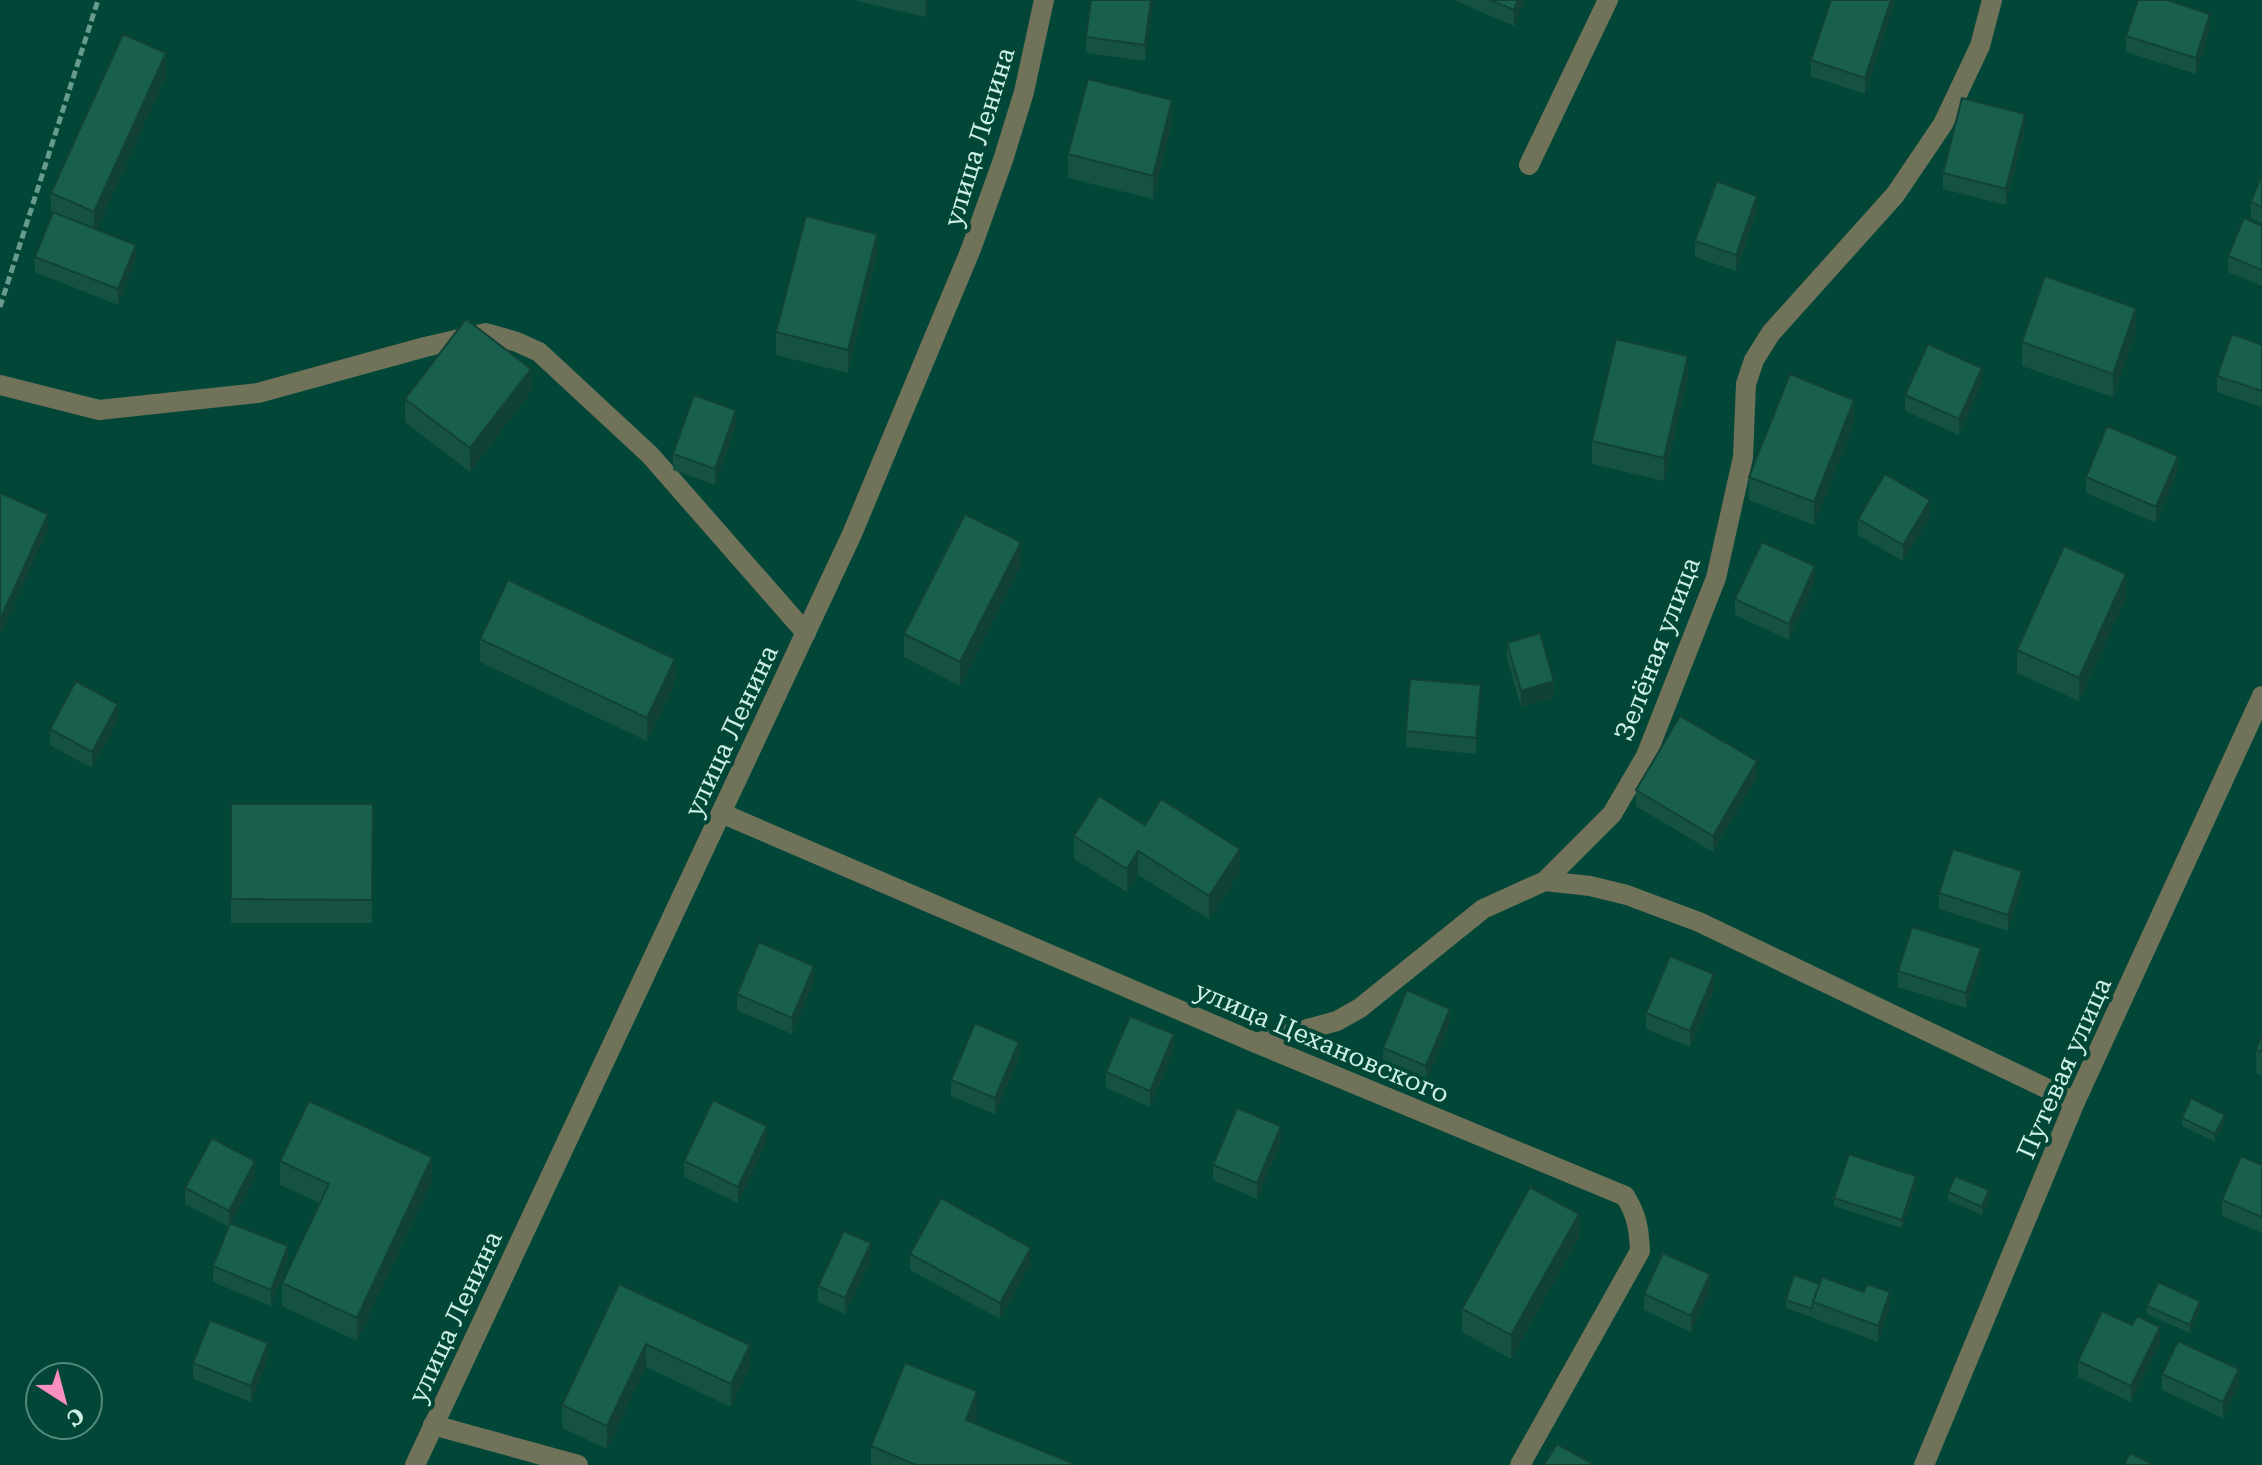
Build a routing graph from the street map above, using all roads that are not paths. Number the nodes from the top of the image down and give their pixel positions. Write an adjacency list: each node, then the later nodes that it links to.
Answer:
1 (1044, 0): 6 (street, улица Ленина)
2 (1608, 0): 4 (street)
3 (1992, 0): 9 (street, Зелёная улица)
4 (1529, 165)
5 (0, 385): 6 (street)
6 (806, 633): 8 (street, улица Ленина)
7 (2262, 696): 11 (street, Путевая улица)
8 (721, 813): 10 (street, улица Цехановского); 12 (street, улица Ленина)
9 (1545, 881): 10 (street, Зелёная улица); 11 (street)
10 (1256, 1043): 15 (street, улица Цехановского)
11 (2075, 1102): 16 (street, Путевая улица)
12 (433, 1425): 13 (street, улица Ленина); 14 (street)
13 (415, 1465)
14 (578, 1465)
15 (1520, 1465)
16 (1924, 1465)

